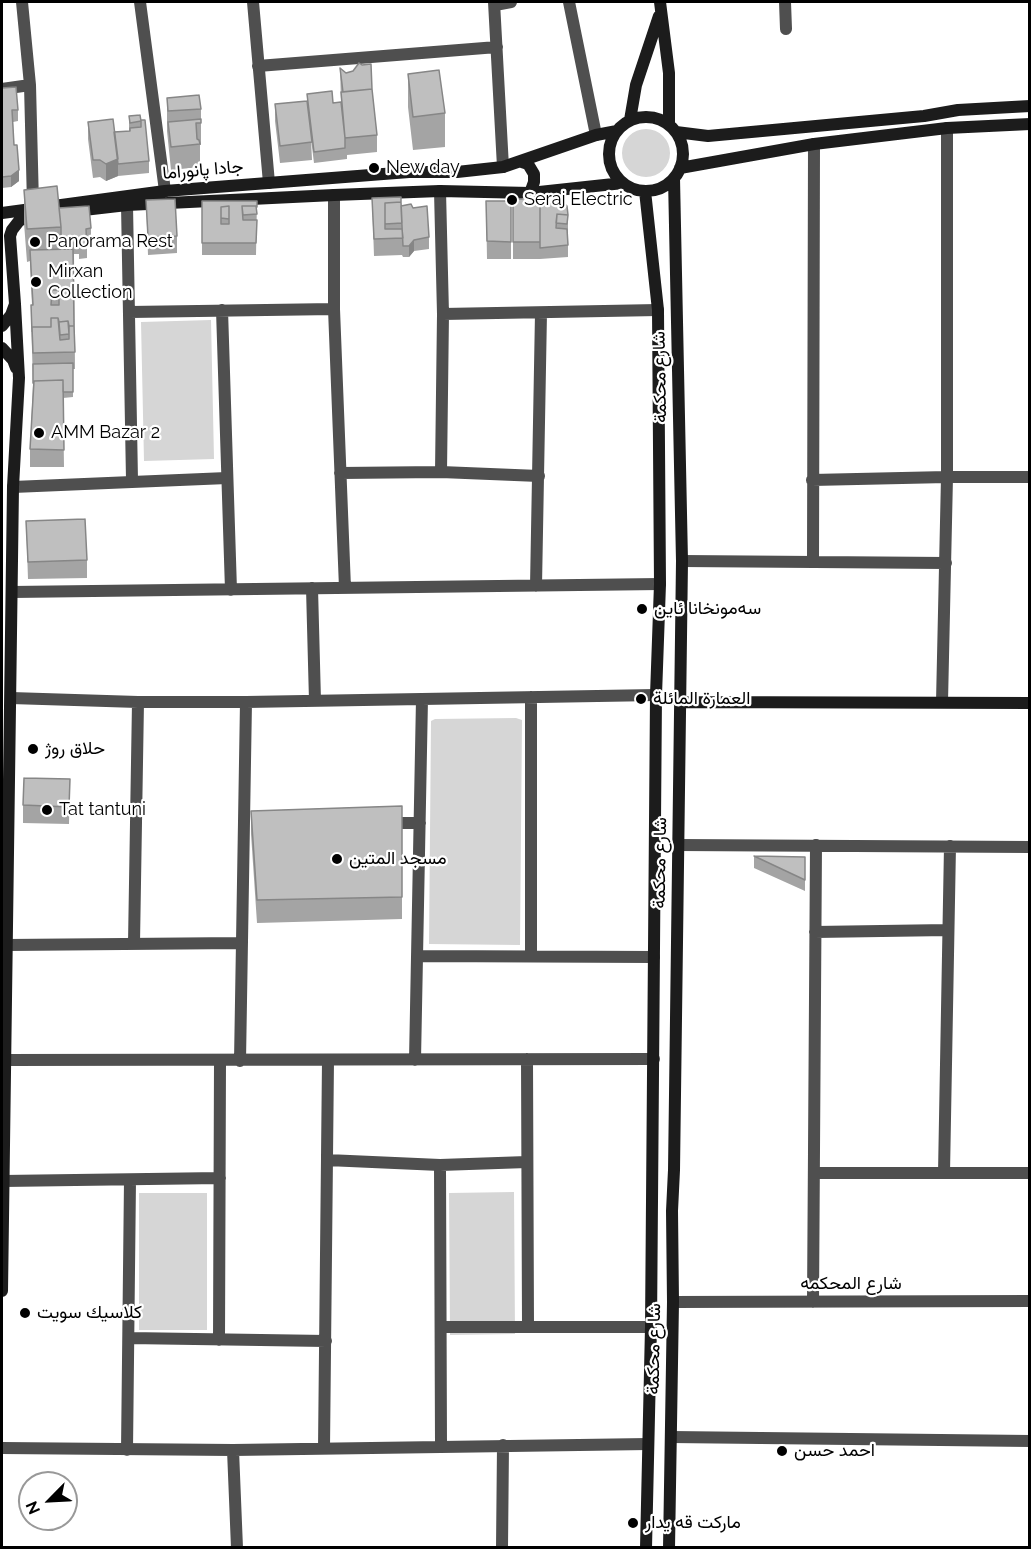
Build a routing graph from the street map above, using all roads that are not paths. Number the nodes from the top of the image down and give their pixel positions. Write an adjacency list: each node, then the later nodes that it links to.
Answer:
1 (22, 2): 12 (street)
2 (140, 2): 27 (street)
3 (253, 2): 11 (street)
4 (511, 2): 7 (street)
5 (569, 2): 20 (street)
6 (785, 2): 9 (street)
7 (495, 3): 10 (street)
8 (661, 7): 15 (main road); 17 (main road)
9 (786, 29)
10 (497, 47): 11 (street); 23 (street)
11 (258, 66): 25 (street)
12 (30, 85): 13 (street); 33 (street)
13 (2, 89)
14 (1029, 106): 17 (main road)
15 (630, 120): 17 (main road); 19 (main road)
16 (1029, 124): 18 (main road)
17 (673, 128): 24 (main road)
18 (947, 128): 21 (main road); 48 (street)
19 (617, 131): 20 (main road, جادا پانوراما); 26 (main road)
20 (596, 135): 22 (main road, جادا پانوراما)
21 (814, 144): 24 (main road); 52 (street)
22 (522, 162): 23 (main road, جادا پانوراما); 30 (main road)
23 (503, 167): 25 (main road, جادا پانوراما)
24 (677, 173): 29 (main road); 54 (main road, شارع محكمة)
25 (269, 183): 27 (main road, جادا پانوراما)
26 (623, 183): 29 (main road); 30 (main road)
27 (165, 191): 33 (main road, جادا پانوراما)
28 (440, 191): 30 (main road); 31 (main road); 41 (street)
29 (645, 191): 38 (main road, شارع محكمة)
30 (530, 193)
31 (334, 195): 32 (main road); 36 (street)
32 (127, 205): 35 (main road); 39 (street)
33 (33, 208): 34 (main road, جادا پانوراما)
34 (2, 213)
35 (15, 304): 42 (main road); 44 (main road)
36 (334, 309): 37 (street); 46 (street)
37 (222, 310): 39 (street); 50 (street)
38 (657, 310): 40 (street); 57 (main road, شارع محكمة)
39 (130, 312): 51 (street)
40 (542, 313): 41 (street); 47 (street)
41 (443, 314): 45 (street)
42 (2, 326)
43 (2, 348): 44 (main road)
44 (19, 378): 53 (main road)
45 (441, 472): 46 (street); 47 (street)
46 (340, 473): 60 (street)
47 (539, 476): 58 (street)
48 (947, 477): 49 (street); 52 (street); 56 (street)
49 (1029, 477)
50 (227, 478): 51 (street); 61 (street)
51 (132, 480): 53 (street)
52 (812, 480): 55 (street)
53 (13, 487): 62 (main road)
54 (682, 561): 55 (street); 71 (main road, شارع محكمة)
55 (813, 561): 56 (street)
56 (946, 563): 72 (street)
57 (660, 584): 58 (street); 64 (main road, شارع محكمة)
58 (536, 586): 60 (street)
59 (312, 588): 60 (street); 61 (street); 68 (street)
60 (345, 588)
61 (231, 590): 62 (street)
62 (12, 592): 63 (main road)
63 (6, 678): 66 (main road)
64 (656, 695): 65 (street); 88 (main road, شارع محكمة)
65 (531, 697): 67 (street); 87 (street)
66 (11, 698): 69 (street); 74 (main road)
67 (422, 699): 68 (street); 76 (street)
68 (315, 701): 70 (street)
69 (138, 702): 70 (street); 83 (street)
70 (246, 702): 84 (street)
71 (679, 702): 72 (main road); 77 (main road, شارع محكمة)
72 (942, 702): 73 (main road)
73 (1029, 703)
74 (5, 785): 85 (main road)
75 (373, 823): 76 (street)
76 (420, 823): 86 (street)
77 (678, 844): 78 (street); 101 (main road, شارع محكمة)
78 (816, 845): 79 (street); 82 (street)
79 (950, 846): 80 (street); 81 (street)
80 (1029, 847)
81 (948, 930): 82 (street); 104 (street)
82 (815, 932): 103 (street)
83 (134, 943): 84 (street); 85 (street)
84 (241, 944): 96 (street)
85 (7, 945): 89 (main road)
86 (417, 956): 87 (street); 94 (street)
87 (531, 956): 88 (street)
88 (654, 957): 91 (main road, شارع محكمة)
89 (4, 1005): 92 (main road)
90 (527, 1059): 91 (street); 94 (street); 99 (street)
91 (654, 1059): 102 (main road, شارع محكمة)
92 (5, 1060): 95 (street); 97 (main road)
93 (327, 1060): 94 (street); 96 (street); 98 (street)
94 (415, 1060)
95 (220, 1061): 96 (street); 106 (street)
96 (240, 1061)
97 (3, 1122): 108 (main road)
98 (327, 1160): 100 (street); 120 (street)
99 (528, 1162): 100 (street); 115 (street)
100 (440, 1165): 116 (street)
101 (674, 1170): 102 (main road); 110 (main road, شارع محكمة)
102 (652, 1172): 109 (main road, شارع محكمة)
103 (814, 1173): 104 (street); 114 (street)
104 (944, 1173): 105 (street)
105 (1029, 1173)
106 (220, 1179): 107 (street); 119 (street)
107 (130, 1180): 108 (street); 118 (street)
108 (3, 1181): 111 (main road)
109 (652, 1211): 110 (main road); 117 (main road, شارع محكمة)
110 (672, 1211): 113 (main road, شارع محكمة)
111 (2, 1291)
112 (1029, 1301): 114 (street, شارع المحكمه)
113 (673, 1302): 114 (street, شارع المحكمه); 121 (main road, شارع محكمة)
114 (813, 1302)
115 (528, 1326): 116 (street); 117 (street)
116 (441, 1327): 125 (street)
117 (651, 1327): 123 (main road, شارع محكمة)
118 (129, 1338): 119 (street); 128 (street)
119 (219, 1340): 120 (street)
120 (326, 1341): 127 (street)
121 (671, 1437): 122 (street); 133 (main road, شارع محكمة)
122 (1029, 1441)
123 (648, 1444): 124 (street); 132 (main road, شارع محكمة)
124 (503, 1445): 125 (street); 131 (street)
125 (441, 1446): 127 (street)
126 (2, 1448): 128 (street)
127 (324, 1448): 129 (street)
128 (127, 1450): 129 (street)
129 (233, 1450): 130 (street)
130 (237, 1548)
131 (502, 1548)
132 (646, 1548)
133 (669, 1548)

